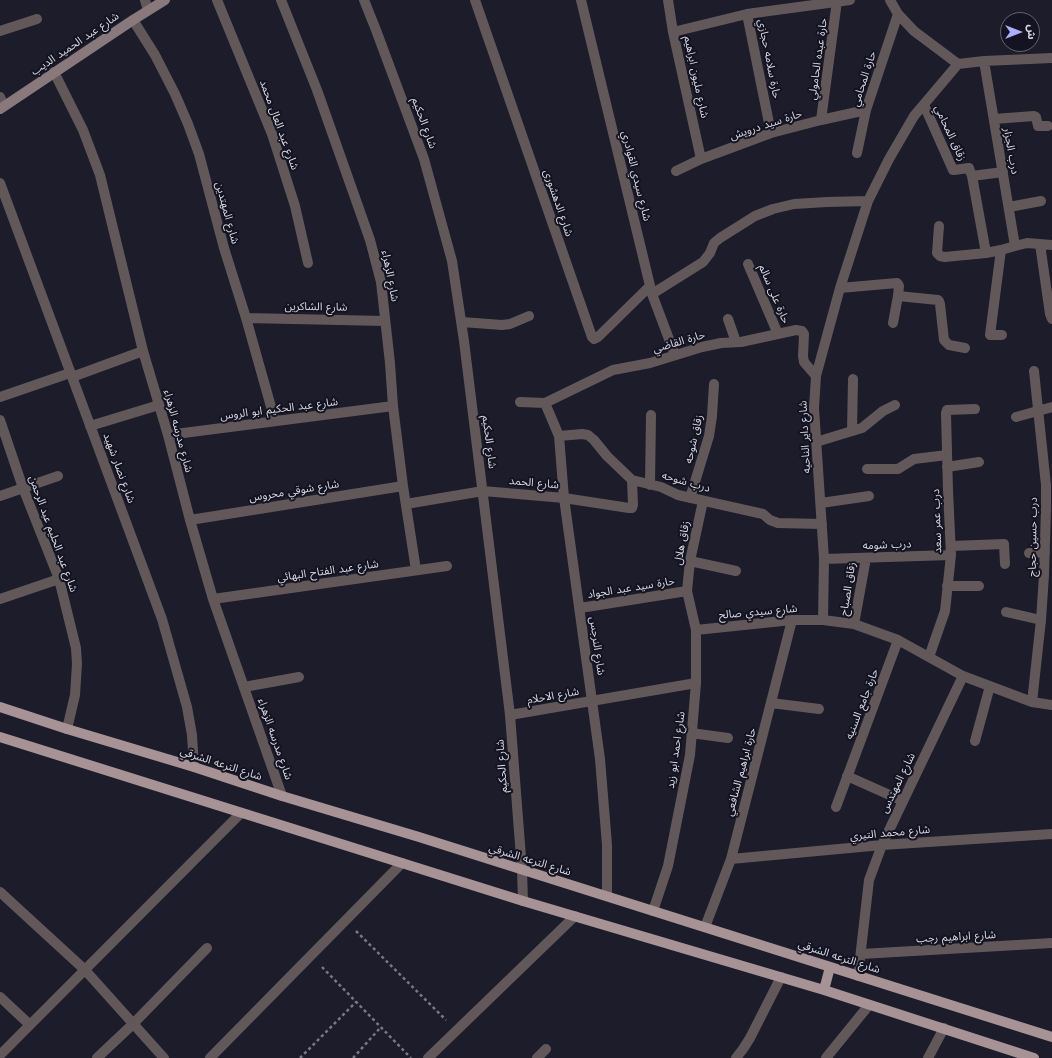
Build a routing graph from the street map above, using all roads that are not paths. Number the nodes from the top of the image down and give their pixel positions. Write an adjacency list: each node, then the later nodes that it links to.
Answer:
1 (145, 0): 12 (street)
2 (164, 0): 12 (street, شارع عبد الحميد الديب)
3 (217, 0): 45 (street, شارع عبد العال محمد)
4 (281, 0): 54 (street, شارع الزهراء)
5 (364, 0): 55 (street, شارع الحكيم)
6 (475, 0): 48 (street, شارع الدهشورى)
7 (581, 0): 48 (street, شارع سيدي القوادري)
8 (668, 0): 18 (street, شارع مليون ابراهيم)
9 (850, 0): 11 (street)
10 (890, 0): 14 (street)
11 (837, 1): 13 (street); 27 (street, حارة عبده الحامولي)
12 (148, 10): 16 (street, شارع عبد الحميد الديب)
13 (747, 14): 18 (street); 29 (street, حارة سلامه حجازي)
14 (898, 14): 21 (street); 25 (street, حارة المحامي)
15 (37, 19): 17 (street)
16 (133, 20): 22 (street, شارع عبد الحميد الديب); 51 (street, شارع المهتدين)
17 (0, 31)
18 (673, 32): 31 (street, شارع مليون ابراهيم)
19 (1052, 58): 20 (street)
20 (984, 61): 21 (street); 26 (street, درب الجزار)
21 (958, 64): 24 (street, شارع داير الناحيه)
22 (54, 72): 23 (street, شارع عبد الحميد الديب); 61 (street, شارع مدرسه الزهراء)
23 (1, 104)
24 (924, 105): 34 (street, زقاق المحامي); 36 (street, شارع داير الناحيه)
25 (866, 110): 27 (street, حارة سيد درويش); 30 (street, حارة المحامي)
26 (994, 119): 28 (street); 33 (street, درب الجزار)
27 (822, 120): 29 (street, حارة سيد درويش)
28 (1048, 126)
29 (771, 133): 31 (street, حارة سيد درويش)
30 (857, 153)
31 (702, 160): 32 (street, حارة سيد درويش)
32 (676, 171)
33 (1003, 172): 34 (street); 38 (street, درب الجزار)
34 (972, 176): 44 (street)
35 (0, 183): 64 (street, شارع نصار شهيد)
36 (868, 201): 47 (street, شارع داير الناحيه); 48 (street)
37 (1041, 201): 38 (street)
38 (1008, 207): 42 (street, درب الجزار)
39 (939, 226): 44 (street)
40 (1040, 244): 41 (street); 42 (street); 52 (street)
41 (1052, 245)
42 (1015, 246): 43 (street)
43 (1001, 250): 44 (street); 58 (street)
44 (986, 253)
45 (308, 263)
46 (748, 264): 57 (street, حارة على سالم)
47 (840, 288): 49 (street); 65 (street, شارع داير الناحيه)
48 (651, 290): 62 (street, شارع سيدي القوادري)
49 (898, 296): 56 (street); 60 (street)
50 (529, 316): 55 (street)
51 (246, 318): 54 (street, شارع الشاكرين); 80 (street, شارع المهتدين)
52 (1052, 318)
53 (728, 319): 59 (street)
54 (385, 321): 73 (street, شارع الزهراء)
55 (462, 322): 95 (street, شارع الحكيم)
56 (893, 323)
57 (778, 334): 59 (street, حارة القاضي); 65 (street, حارة القاضي)
58 (1002, 335)
59 (736, 342): 62 (street, حارة القاضي)
60 (965, 348)
61 (143, 351): 64 (street); 71 (street, شارع مدرسه الزهراء)
62 (675, 355): 70 (street, حارة القاضي)
63 (1034, 371): 76 (street, درب حسين حجاج)
64 (71, 375): 68 (street); 81 (street, شارع نصار شهيد)
65 (816, 376): 85 (street, شارع داير الناحيه)
66 (853, 379): 82 (street)
67 (714, 384): 99 (street, زقاق شوحه)
68 (0, 397)
69 (520, 402): 70 (street, حارة القاضي)
70 (545, 403): 84 (street, شارع النرجس)
71 (159, 405): 81 (street); 83 (street, شارع مدرسه الزهراء)
72 (895, 405): 82 (street)
73 (393, 406): 80 (street, شارع عبد الحكيم ابو الروس); 93 (street, شارع الزهراء)
74 (1052, 407): 76 (street)
75 (975, 409): 86 (street, درب عمر سعد)
76 (1039, 410): 78 (street); 103 (street, درب حسين حجاج)
77 (651, 415): 92 (street)
78 (1016, 417)
79 (0, 420): 94 (street, شارع عبد الحليم عبد الرحمن)
80 (275, 421): 83 (street, شارع عبد الحكيم ابو الروس)
81 (90, 426): 148 (street, شارع نصار شهيد)
82 (852, 431): 85 (street)
83 (168, 435): 104 (street, شارع مدرسه الزهراء)
84 (559, 436): 91 (street); 98 (street, شارع النرجس)
85 (816, 442): 101 (street, شارع داير الناحيه)
86 (947, 455): 88 (street, درب عمر سعد); 89 (street)
87 (979, 462): 88 (street)
88 (947, 467): 106 (street, درب عمر سعد)
89 (867, 468)
90 (58, 476): 94 (street)
91 (632, 480): 92 (street, درب شوحه); 98 (street, شارع الحمد)
92 (650, 484): 99 (street, درب شوحه)
93 (403, 486): 102 (street, شارع الزهراء); 104 (street, شارع شوقي محروس)
94 (24, 488): 96 (street); 116 (street, شارع عبد الحليم عبد الرحمن)
95 (483, 491): 98 (street, شارع الحمد); 102 (street, شارع الحمد); 142 (street, شارع الحكيم)
96 (0, 496)
97 (869, 496): 101 (street)
98 (564, 498): 122 (street, شارع النرجس)
99 (690, 498): 100 (street, درب شوحه)
100 (703, 501): 105 (street, درب شوحه); 111 (street, زقاق هلال)
101 (821, 503): 105 (street, شارع داير الناحيه)
102 (406, 504): 114 (street, شارع الزهراء)
103 (1049, 506): 107 (street, درب حسين حجاج)
104 (190, 520): 121 (street, شارع مدرسه الزهراء)
105 (822, 524): 110 (street, شارع داير الناحيه)
106 (951, 550): 109 (street, درب شومه); 112 (street, درب شومه); 117 (street, درب عمر سعد)
107 (1045, 552): 108 (street); 126 (street, درب حسين حجاج)
108 (1029, 553)
109 (866, 558): 110 (street, درب شومه); 127 (street, زقاق الصباح)
110 (824, 559): 125 (street, شارع داير الناحيه)
111 (690, 561): 115 (street); 119 (street, زقاق هلال)
112 (1005, 564)
113 (447, 566): 114 (street, شارع عبد الفتاح البهائي)
114 (416, 570): 121 (street, شارع عبد الفتاح البهائي)
115 (736, 571)
116 (59, 579): 120 (street); 143 (street, شارع عبد الحليم عبد الرحمن)
117 (947, 586): 118 (street); 130 (street, درب عمر سعد)
118 (979, 586)
119 (687, 591): 122 (street, حارة سيد عبد الجواد); 128 (street, شارع احمد ابو زيد)
120 (0, 599)
121 (213, 599): 135 (street, شارع مدرسه الزهراء)
122 (580, 608): 136 (street, شارع النرجس)
123 (1006, 612): 126 (street)
124 (792, 620): 125 (street, شارع سيدي صالح); 128 (street, شارع سيدي صالح); 138 (street, حارة ابراهيم الشافعي)
125 (823, 620): 127 (street)
126 (1041, 620): 137 (street, درب حسين حجاج)
127 (854, 624): 129 (street)
128 (696, 630): 133 (street, شارع احمد ابو زيد)
129 (898, 640): 130 (street); 149 (street, حارة جامع السنيه)
130 (928, 657): 131 (street)
131 (963, 676): 134 (street); 151 (street, شارع المهندس)
132 (299, 677): 135 (street)
133 (696, 683): 136 (street, شارع الاحلام); 144 (street, شارع احمد ابو زيد)
134 (990, 686): 137 (street); 147 (street)
135 (244, 687): 150 (street, شارع مدرسه الزهراء)
136 (593, 701): 142 (street, شارع الاحلام); 160 (street, شارع النرجس)
137 (1032, 702): 139 (street)
138 (771, 703): 141 (street); 156 (street, حارة ابراهيم الشافعي)
139 (1052, 705)
140 (0, 707): 143 (main road, شارع الترعه الشرقي)
141 (819, 709)
142 (510, 715): 158 (street, شارع الحكيم)
143 (67, 729): 148 (main road, شارع الترعه الشرقي)
144 (691, 733): 146 (street); 162 (street, شارع احمد ابو زيد)
145 (0, 737): 153 (main road)
146 (728, 738)
147 (976, 741)
148 (194, 767): 150 (main road, شارع الترعه الشرقي)
149 (847, 776): 151 (street); 152 (street, حارة جامع السنيه)
150 (282, 796): 158 (main road, شارع الترعه الشرقي)
151 (903, 801): 155 (street, شارع المهندس)
152 (836, 807)
153 (242, 813): 157 (main road); 169 (street)
154 (1052, 834): 155 (street, شارع محمد التيري)
155 (882, 845): 156 (street, شارع محمد التيري); 167 (street, شارع المهندس)
156 (731, 860): 164 (street, حارة ابراهيم الشافعي)
157 (402, 863): 161 (main road); 184 (street)
158 (522, 870): 160 (main road, شارع الترعه الشرقي); 161 (street, شارع الحكيم)
159 (0, 892): 169 (street)
160 (607, 896): 162 (main road, شارع الترعه الشرقي)
161 (523, 901): 163 (main road)
162 (653, 911): 164 (main road, شارع الترعه الشرقي)
163 (575, 916): 171 (main road); 185 (street)
164 (705, 927): 168 (main road, شارع الترعه الشرقي)
165 (1052, 943): 167 (street, شارع ابراهيم رجب)
166 (207, 948): 175 (street)
167 (861, 954): 170 (street, شارع المهندس)
168 (830, 967): 170 (main road, شارع الترعه الشرقي); 172 (main road)
169 (85, 970): 175 (street); 176 (street)
170 (858, 976): 178 (main road, شارع الترعه الشرقي)
171 (782, 977): 172 (main road); 187 (street)
172 (824, 990): 174 (main road)
173 (0, 997): 176 (street)
174 (869, 1005): 177 (main road); 188 (street)
175 (133, 1024): 182 (street); 183 (street)
176 (30, 1025): 181 (street)
177 (944, 1028): 180 (main road); 189 (street)
178 (1052, 1037)
179 (546, 1049): 186 (street)
180 (1009, 1054): 190 (main road)
181 (0, 1055)
182 (97, 1058)
183 (164, 1058)
184 (210, 1058)
185 (428, 1058)
186 (537, 1058)
187 (736, 1058)
188 (826, 1058)
189 (928, 1058)
190 (1034, 1058)

